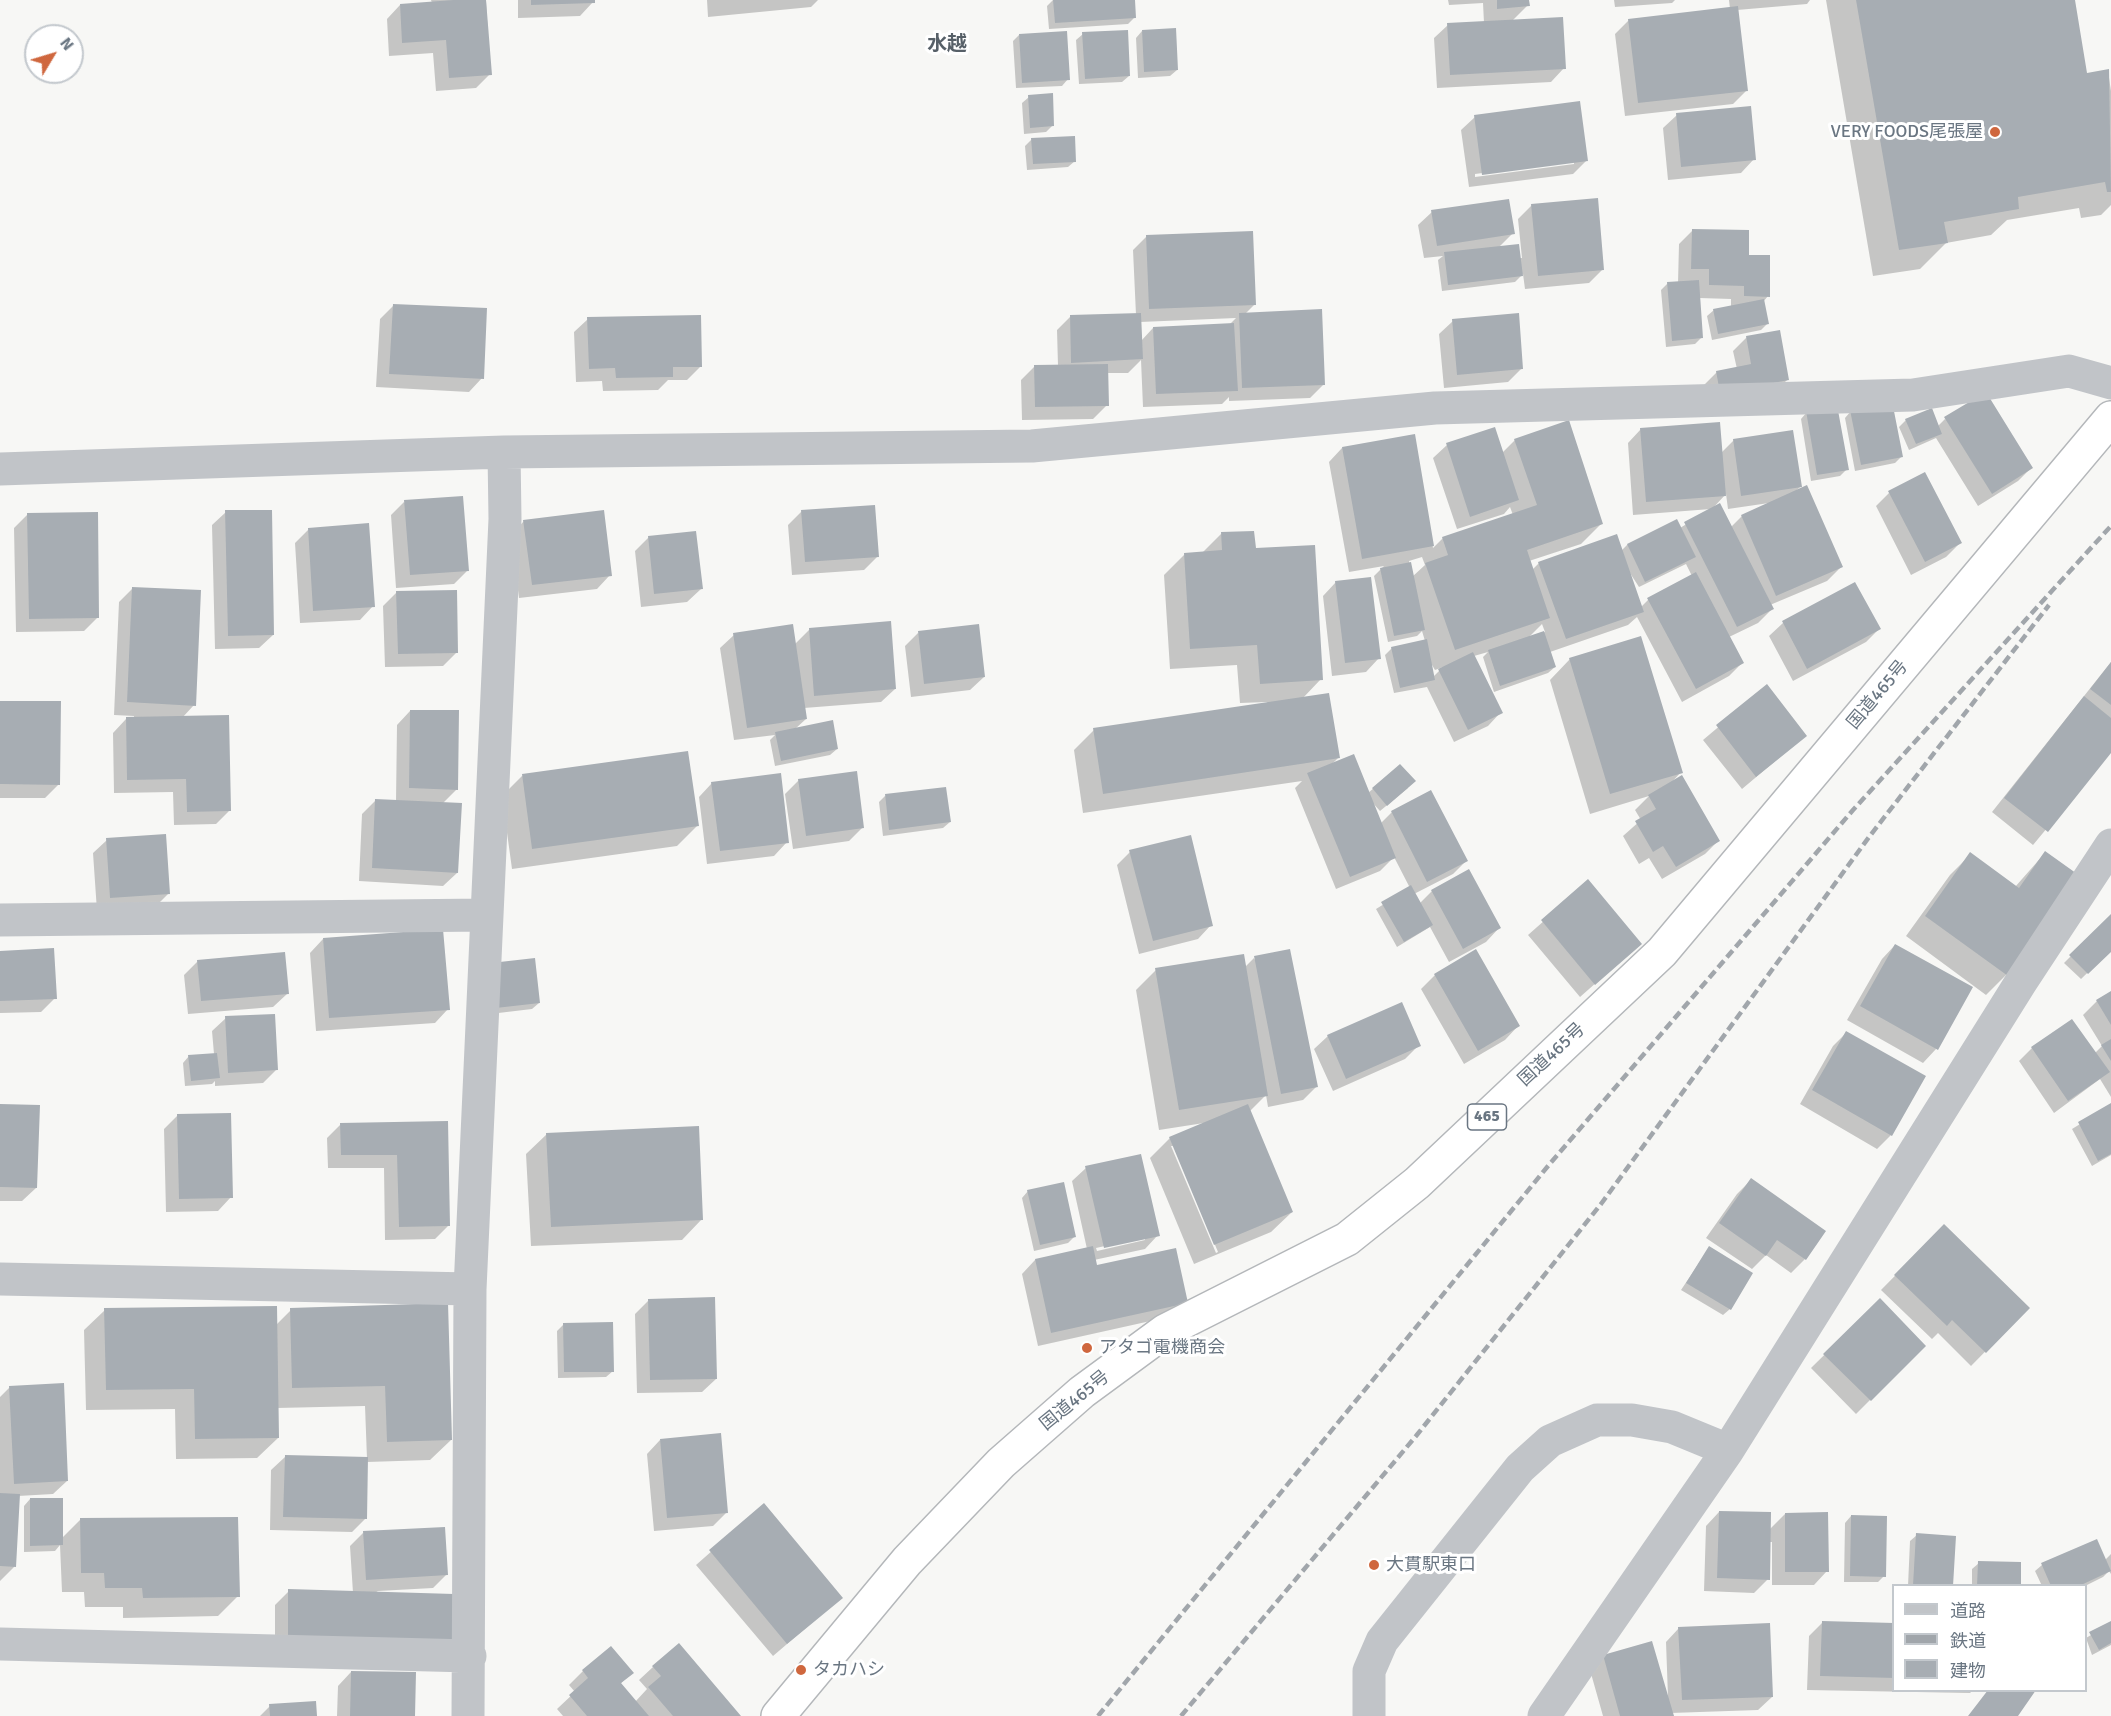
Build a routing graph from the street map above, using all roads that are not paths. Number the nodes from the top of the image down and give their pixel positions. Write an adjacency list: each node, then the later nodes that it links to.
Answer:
1 (2111, 383): 3 (street)
2 (2111, 418): 14 (highway, 国道465号 / 465)
3 (504, 452): 4 (street); 6 (street)
4 (0, 469)
5 (2111, 845): 10 (street)
6 (486, 915): 7 (street); 9 (street)
7 (0, 920)
8 (0, 1279): 9 (street)
9 (470, 1289): 12 (street)
10 (1728, 1450): 15 (street); 16 (street)
11 (0, 1644): 12 (street)
12 (470, 1656): 13 (street)
13 (468, 1716)
14 (778, 1716)
15 (1369, 1716)
16 (1544, 1716)

